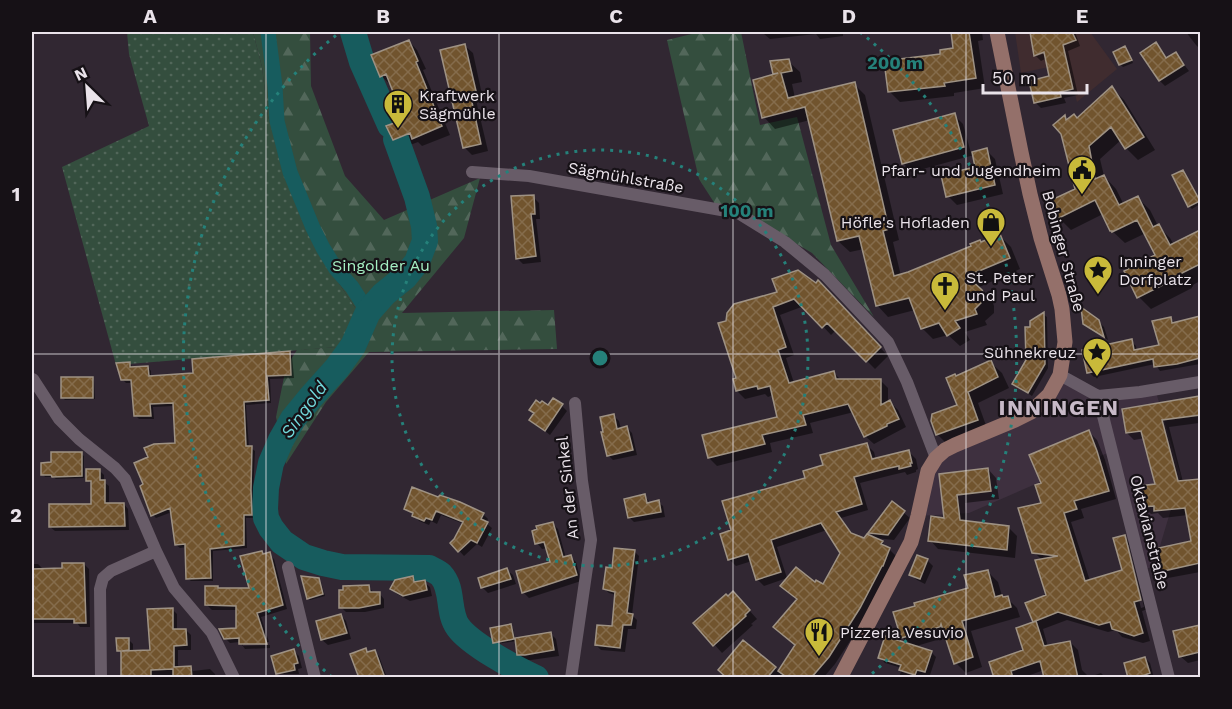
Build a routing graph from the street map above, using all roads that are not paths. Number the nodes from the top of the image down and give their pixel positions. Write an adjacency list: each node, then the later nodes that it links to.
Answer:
1 (997, 32): 3 (main road, Bobinger Straße)
2 (472, 172): 8 (street, Sägmühlstraße)
3 (1060, 375): 6 (street); 8 (main road, Bobinger Straße)
4 (33, 379): 9 (street)
5 (1200, 382): 6 (street)
6 (1098, 396): 16 (street, Oktavianstraße)
7 (575, 403): 14 (street, An der Sinkel)
8 (936, 458): 15 (main road)
9 (156, 551): 11 (street); 12 (street)
10 (288, 567): 13 (street)
11 (101, 678)
12 (234, 678)
13 (315, 678)
14 (571, 678)
15 (840, 678)
16 (1169, 678)

